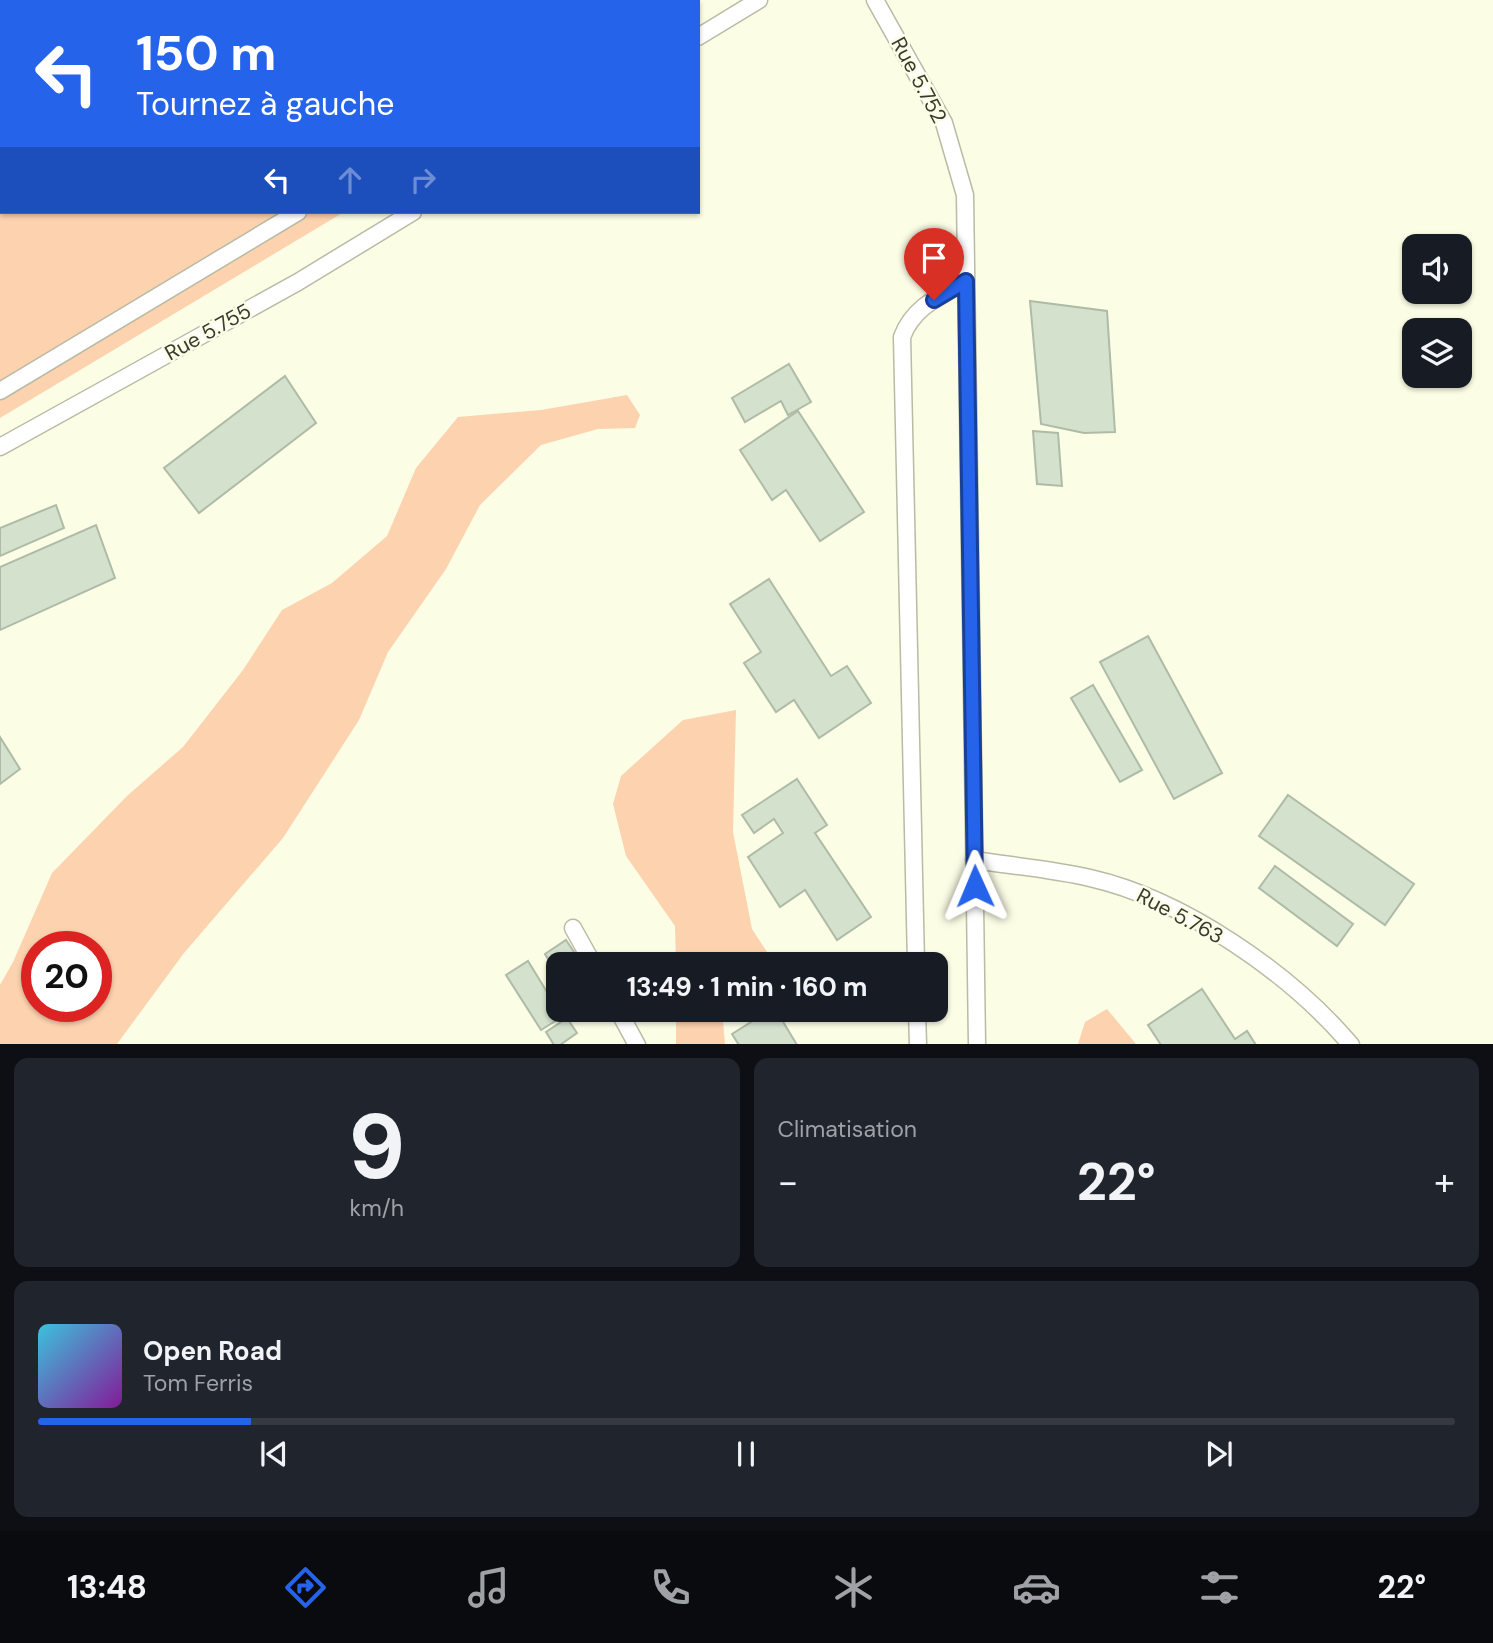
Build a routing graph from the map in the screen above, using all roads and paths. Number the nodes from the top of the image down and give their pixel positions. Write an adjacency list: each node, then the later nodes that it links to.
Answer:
1 (759, 0): 3 (lane)
2 (875, 0): 6 (lane, Rue 5.752)
3 (700, 36)
4 (295, 214): 7 (lane)
5 (410, 214): 8 (lane, Rue 5.755)
6 (966, 281): 9 (lane, Rue 5.752); 12 (lane)
7 (0, 391)
8 (0, 447)
9 (974, 860): 17 (lane, Rue 5.752); 18 (lane, Rue 5.763)
10 (573, 928): 11 (lane)
11 (586, 952)
12 (916, 952)
13 (625, 1022): 15 (lane)
14 (917, 1022): 16 (lane)
15 (636, 1044)
16 (918, 1044)
17 (977, 1044)
18 (1350, 1044)

